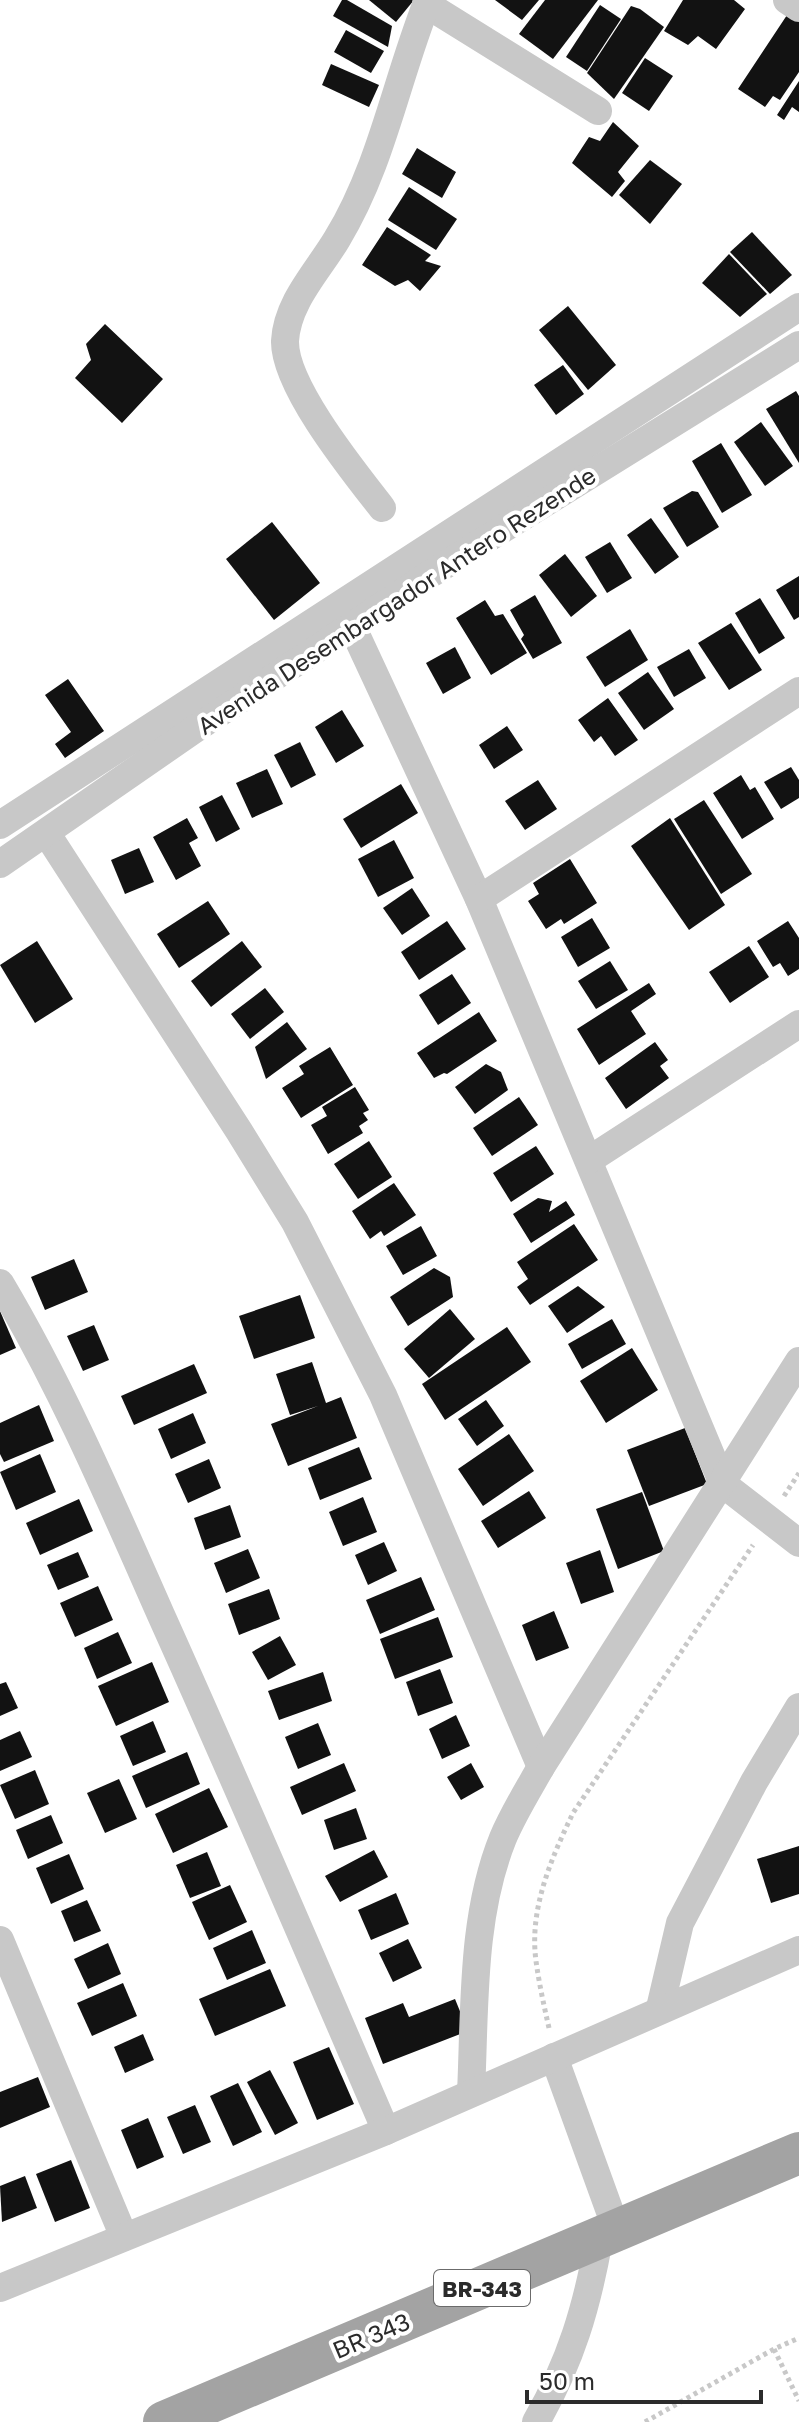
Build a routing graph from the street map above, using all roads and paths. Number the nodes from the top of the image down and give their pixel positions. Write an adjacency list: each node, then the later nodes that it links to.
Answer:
1 (787, 0): 3 (street)
2 (427, 2): 4 (street); 8 (street)
3 (799, 8)
4 (598, 111)
5 (799, 307): 6 (street, Avenida Desembargador Antero Rezende)
6 (760, 332): 7 (street); 10 (street, Avenida Desembargador Antero Rezende)
7 (788, 352): 9 (street, Avenida Desembargador Antero Rezende)
8 (382, 508)
9 (352, 626): 10 (street, Avenida Desembargador Antero Rezende); 16 (street)
10 (281, 658): 12 (street, Avenida Desembargador Antero Rezende)
11 (799, 691): 16 (street)
12 (188, 718): 13 (street, Avenida Desembargador Antero Rezende); 14 (street, Avenida Desembargador Antero Rezende)
13 (0, 825)
14 (47, 834): 15 (street, Avenida Desembargador Antero Rezende); 26 (street)
15 (0, 864)
16 (479, 899): 18 (street)
17 (799, 1024): 18 (street)
18 (589, 1160): 22 (street)
19 (0, 1283): 32 (street)
20 (799, 1361): 22 (street)
21 (799, 1473): 23 (path)
22 (723, 1484): 23 (street); 26 (street)
23 (769, 1519): 24 (street); 30 (path)
24 (799, 1543)
25 (799, 1707): 29 (street)
26 (541, 1767): 31 (street)
27 (0, 1940): 35 (street)
28 (799, 1950): 29 (street)
29 (660, 2008): 30 (street)
30 (554, 2057): 31 (street); 34 (street)
31 (471, 2093): 32 (street)
32 (386, 2131): 35 (street)
33 (799, 2153): 34 (main road, BR 343 / BR-343)
34 (608, 2235): 40 (main road, BR 343 / BR-343); 41 (street)
35 (124, 2237): 36 (street)
36 (0, 2288)
37 (799, 2338): 38 (path)
38 (774, 2349): 39 (path); 42 (path)
39 (799, 2401)
40 (164, 2422)
41 (536, 2422)
42 (645, 2422)

